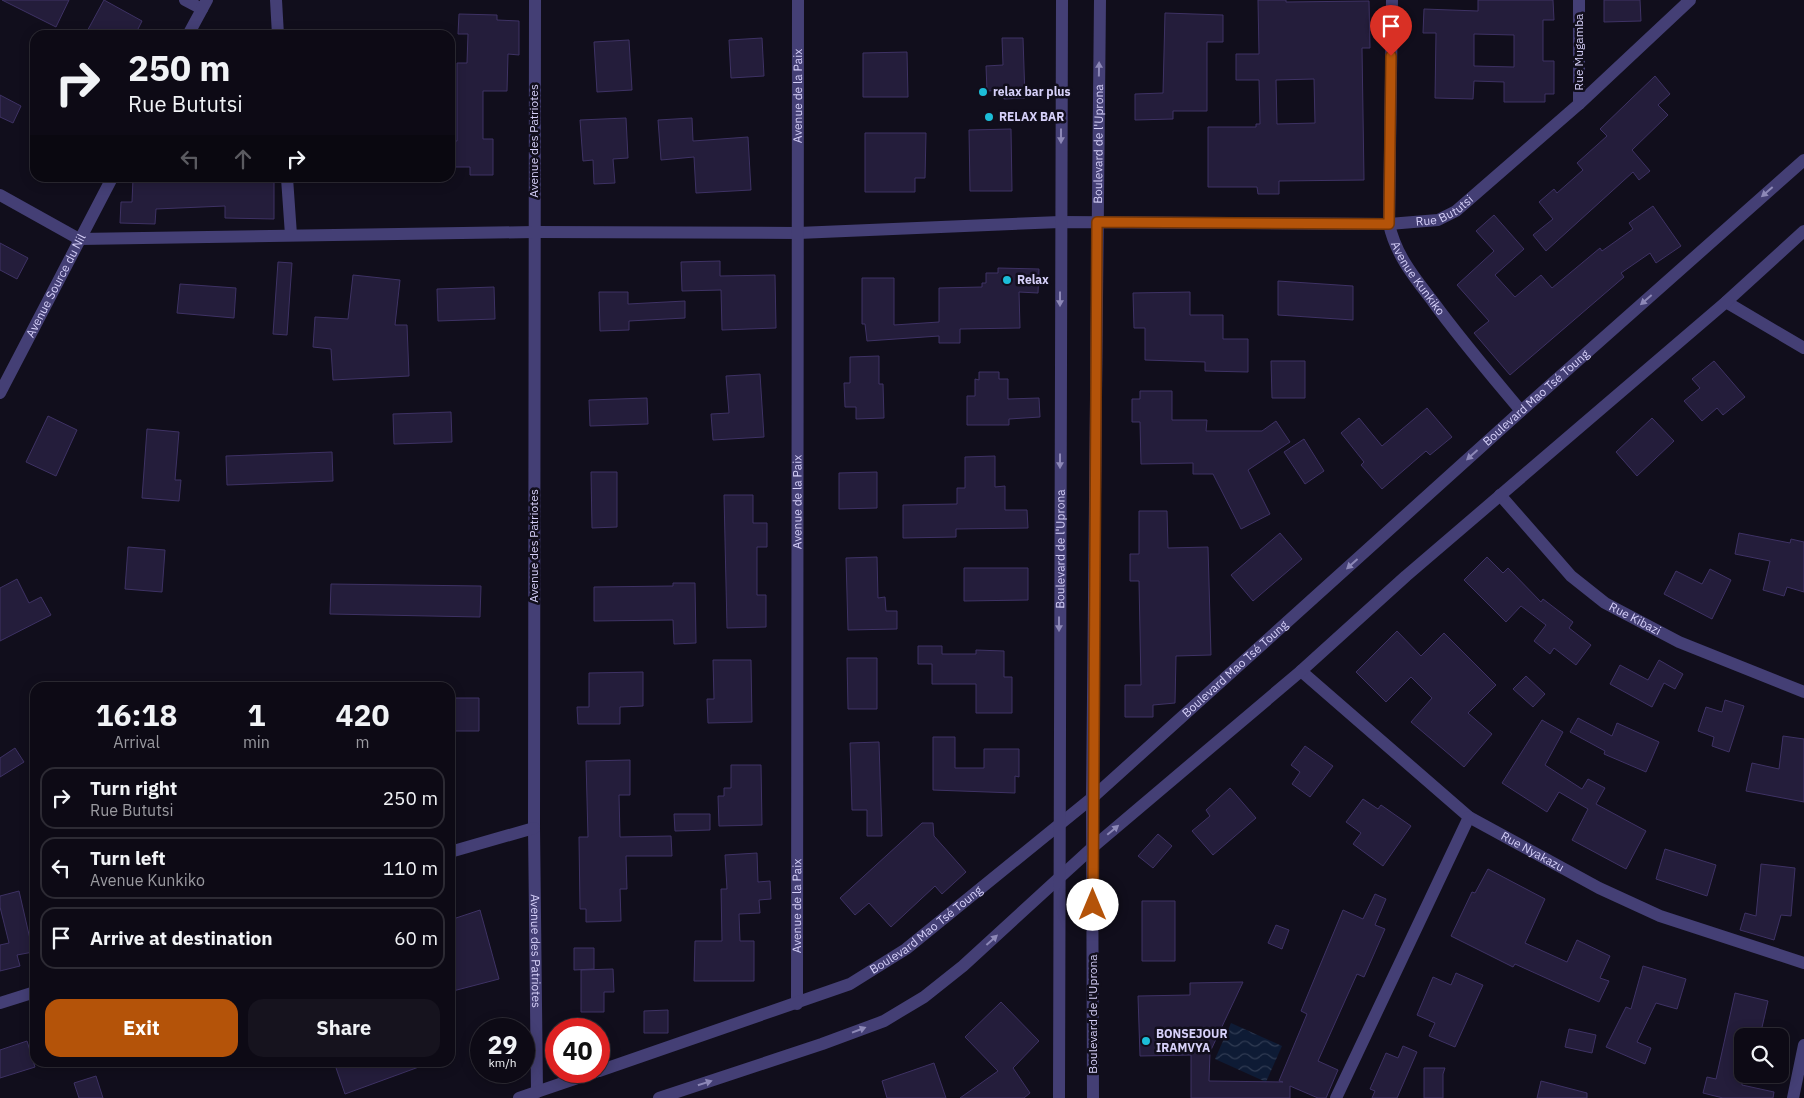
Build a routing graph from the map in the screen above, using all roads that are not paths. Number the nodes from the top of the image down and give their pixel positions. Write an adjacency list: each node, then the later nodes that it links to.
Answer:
1 (185, 0): 10 (street)
2 (276, 0): 12 (street)
3 (535, 0): 22 (street, Avenue des Patriotes)
4 (798, 0): 23 (street, Avenue de la Paix)
5 (1062, 0): 18 (street, Boulevard de l'Uprona, one-way to 18)
6 (1100, 0): 19 (street, Boulevard de l'Uprona, one-way to 6)
7 (1392, 0): 20 (street, Avenue Kunkiko)
8 (1579, 0): 13 (street, Rue Mugamba)
9 (1690, 0): 13 (street, Rue Bututsi)
10 (204, 4): 11 (street)
11 (191, 30)
12 (278, 30)
13 (1579, 104): 20 (street, Rue Bututsi)
14 (1804, 160): 29 (street, Boulevard Mao Tsé Toung, one-way to 29)
15 (110, 182): 25 (street, Avenue Source du Nil)
16 (287, 182): 24 (street)
17 (0, 195): 25 (street)
18 (1060, 222): 19 (street, Rue Bututsi); 23 (street, Rue Bututsi); 35 (street, Boulevard de l'Uprona, one-way to 35)
19 (1097, 222): 20 (street, Rue Bututsi); 33 (street, Boulevard de l'Uprona)
20 (1389, 224): 29 (street, Avenue Kunkiko)
21 (1804, 230): 26 (street)
22 (534, 232): 23 (street, Rue Bututsi); 24 (street, Rue Bututsi); 36 (street, Avenue des Patriotes)
23 (798, 233): 43 (street, Avenue de la Paix)
24 (291, 235): 25 (street, Rue Bututsi)
25 (79, 239): 28 (street, Avenue Source du Nil)
26 (1726, 302): 27 (street); 30 (street)
27 (1804, 348)
28 (0, 393)
29 (1521, 411): 33 (street, Boulevard Mao Tsé Toung, one-way to 33)
30 (1500, 495): 31 (street); 32 (street, Rue Kibazi)
31 (1300, 671): 34 (street, Rue Nyakazu); 37 (street, one-way to 31)
32 (1804, 692)
33 (1092, 798): 35 (street, Boulevard Mao Tsé Toung); 37 (street, Boulevard de l'Uprona)
34 (1469, 817): 40 (street, Rue Nyakazu); 52 (street)
35 (1059, 827): 39 (street, Boulevard de l'Uprona); 43 (street, Boulevard Mao Tsé Toung)
36 (534, 828): 38 (street); 47 (street, Avenue des Patriotes)
37 (1093, 847): 39 (street); 51 (street, Boulevard de l'Uprona)
38 (455, 851)
39 (1059, 880): 49 (street, one-way to 39); 50 (street, Boulevard de l'Uprona)
40 (1804, 963)
41 (30, 993): 42 (street)
42 (0, 1002)
43 (797, 1004): 45 (street, Boulevard Mao Tsé Toung)
44 (1804, 1045): 53 (street)
45 (610, 1067)
46 (564, 1083): 47 (street, Boulevard Mao Tsé Toung)
47 (537, 1092): 48 (street, Boulevard Mao Tsé Toung)
48 (518, 1098)
49 (659, 1098)
50 (1059, 1098)
51 (1093, 1098)
52 (1336, 1098)
53 (1794, 1098)

